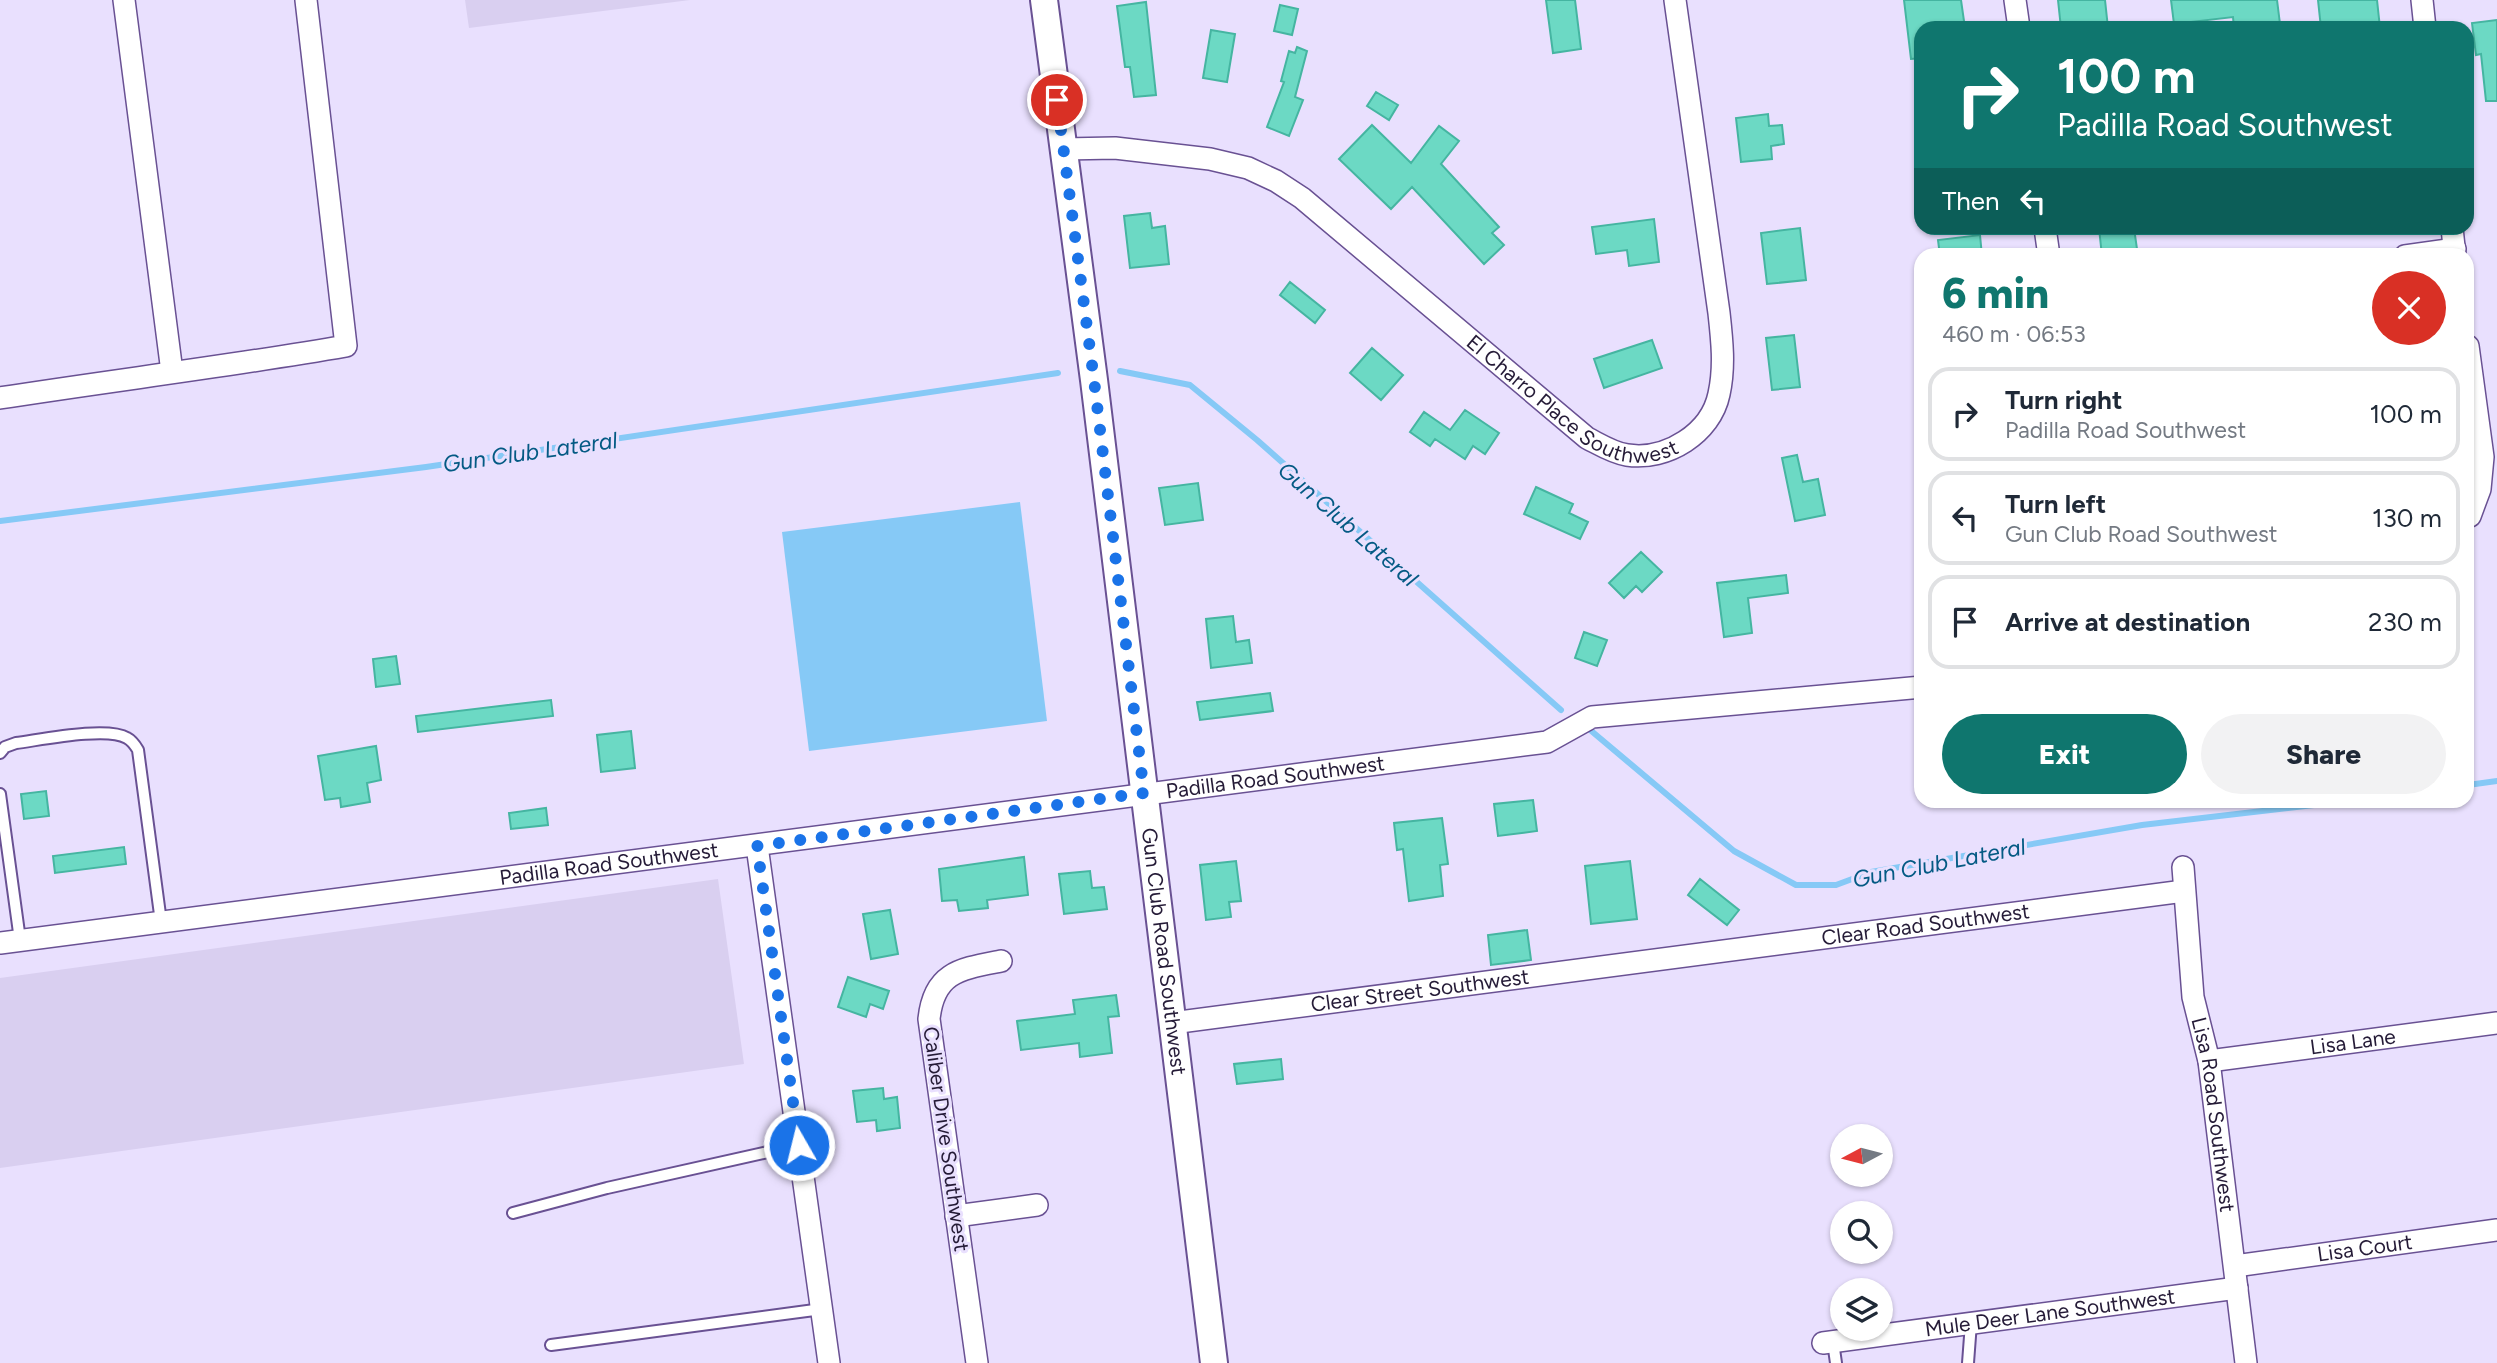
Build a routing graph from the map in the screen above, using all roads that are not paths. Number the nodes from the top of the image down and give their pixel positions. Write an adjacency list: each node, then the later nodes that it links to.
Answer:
1 (124, 0): 10 (street)
2 (306, 0): 10 (street)
3 (1044, 0): 9 (street, Gun Club Road Southwest)
4 (1675, 0): 9 (street, El Charro Place Southwest)
5 (2015, 0): 7 (street)
6 (2421, 0): 8 (street)
7 (2018, 21)
8 (2424, 21)
9 (1063, 149): 16 (street, Gun Club Road Southwest)
10 (172, 372): 12 (street)
11 (2474, 390): 13 (street)
12 (0, 396)
13 (2474, 505)
14 (1914, 688): 16 (street, Padilla Road Southwest)
15 (0, 753): 21 (lane)
16 (1144, 793): 18 (street, Padilla Road Southwest); 25 (street, Gun Club Road Southwest)
17 (0, 794): 22 (lane)
18 (757, 846): 21 (street, Padilla Road Southwest); 28 (street)
19 (2183, 867): 20 (street, Lisa Road Southwest)
20 (2184, 891): 23 (street, Clear Road Southwest); 27 (street, Lisa Road Southwest)
21 (161, 922): 22 (street, Padilla Road Southwest)
22 (10, 941)
23 (1668, 960): 25 (street, Clear Street Southwest)
24 (1001, 961): 31 (street, Caliber Drive Southwest)
25 (1172, 1023): 41 (street, Gun Club Road Southwest)
26 (2497, 1023): 27 (street, Lisa Lane)
27 (2209, 1061): 33 (street, Lisa Road Southwest)
28 (799, 1145): 30 (lane); 35 (street)
29 (1037, 1205): 31 (street)
30 (513, 1213)
31 (956, 1216): 40 (street, Caliber Drive Southwest)
32 (2497, 1230): 33 (street, Lisa Court)
33 (2235, 1266): 34 (street, Lisa Road Southwest)
34 (2237, 1288): 36 (street, Mule Deer Lane Southwest); 43 (street, Lisa Road Southwest)
35 (821, 1309): 37 (lane); 39 (street)
36 (1971, 1323): 38 (street, Mule Deer Lane Southwest); 42 (lane)
37 (551, 1346)
38 (1831, 1349)
39 (829, 1363)
40 (977, 1363)
41 (1214, 1363)
42 (1968, 1363)
43 (2246, 1363)

